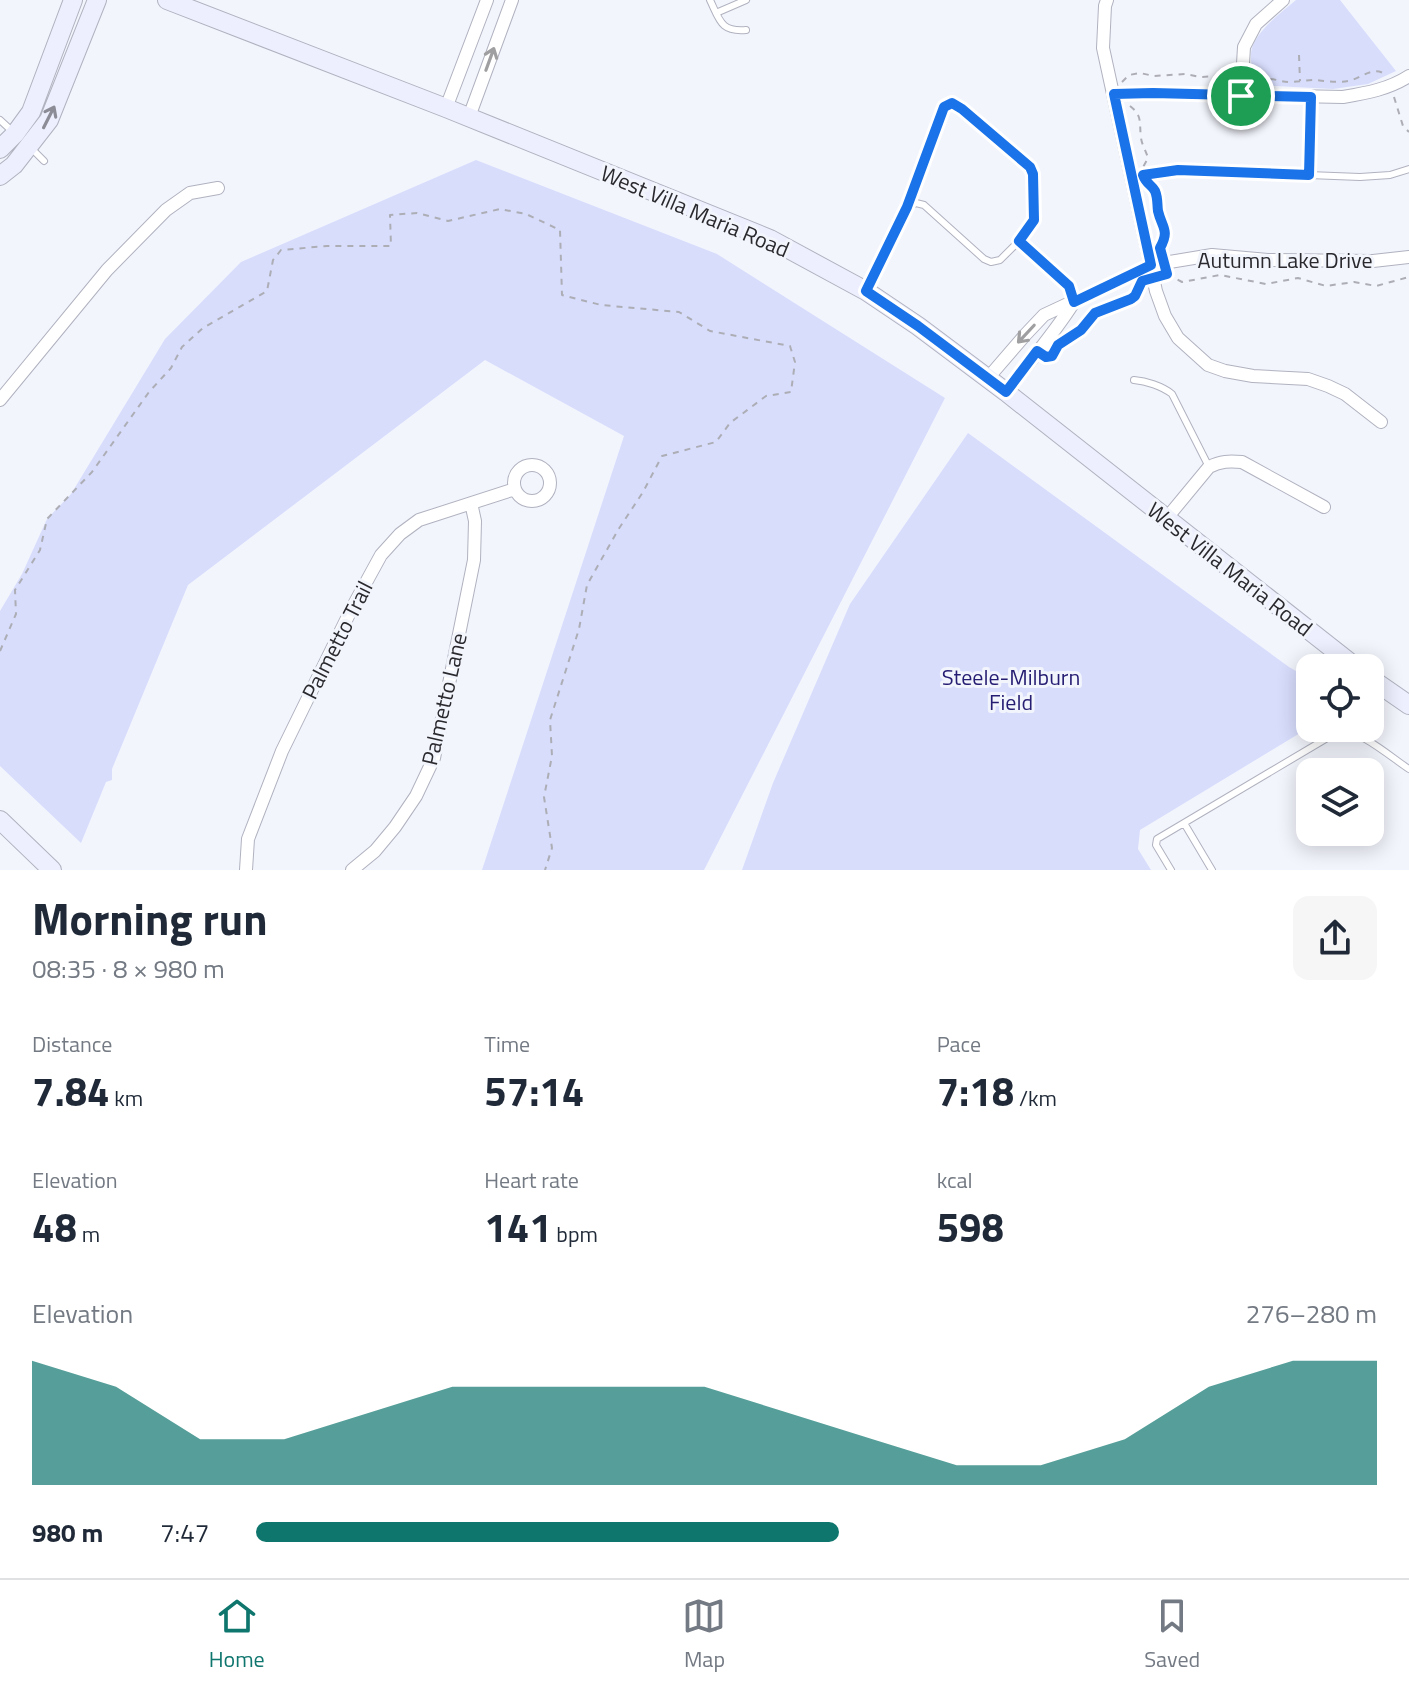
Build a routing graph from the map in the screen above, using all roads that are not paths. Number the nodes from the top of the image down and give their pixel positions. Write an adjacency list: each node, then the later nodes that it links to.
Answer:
1 (73, 0): 19 (main road)
2 (97, 0): 20 (main road, one-way to 2)
3 (167, 0): 16 (main road, West Villa Maria Road)
4 (487, 0): 16 (street)
5 (512, 0): 17 (street, one-way to 5)
6 (710, 0): 10 (lane)
7 (746, 0): 10 (lane)
8 (1107, 0): 14 (street)
9 (1283, 0): 13 (street)
10 (716, 13): 11 (lane)
11 (746, 30)
12 (1409, 76): 15 (street)
13 (1241, 90): 14 (street); 15 (street)
14 (1119, 94): 26 (street)
15 (1311, 97): 24 (lane)
16 (446, 108): 17 (main road, West Villa Maria Road)
17 (469, 117): 32 (main road, West Villa Maria Road)
18 (0, 120): 19 (lane)
19 (15, 134): 20 (lane); 21 (main road)
20 (29, 147): 22 (lane); 25 (main road)
21 (0, 149)
22 (44, 161)
23 (1409, 169): 24 (lane)
24 (1309, 175): 26 (lane)
25 (0, 176)
26 (1137, 177): 31 (street)
27 (218, 188): 37 (street)
28 (907, 207): 29 (lane); 29 (lane); 32 (lane)
29 (1019, 241): 33 (lane)
30 (1409, 257): 31 (street, Autumn Lake Drive)
31 (1156, 269): 33 (street, Autumn Lake Drive); 38 (street)
32 (866, 291): 34 (main road, West Villa Maria Road)
33 (1074, 302): 34 (street, Autumn Lake Drive, one-way to 34); 36 (street)
34 (988, 378): 36 (main road, West Villa Maria Road)
35 (1134, 380): 39 (lane)
36 (1006, 392): 43 (main road, West Villa Maria Road)
37 (0, 400)
38 (1381, 422)
39 (1209, 467): 42 (street); 43 (street)
40 (515, 489): 41 (street, Palmetto Trail)
41 (471, 503): 51 (street, Palmetto Trail); 52 (street, Palmetto Lane)
42 (1324, 507)
43 (1166, 519): 44 (main road, West Villa Maria Road)
44 (1339, 654)
45 (1384, 688): 46 (main road)
46 (1409, 705)
47 (1409, 769): 49 (lane)
48 (0, 820): 50 (main road)
49 (1184, 823): 53 (lane); 54 (lane)
50 (52, 870)
51 (246, 870)
52 (352, 870)
53 (1171, 870)
54 (1212, 870)

